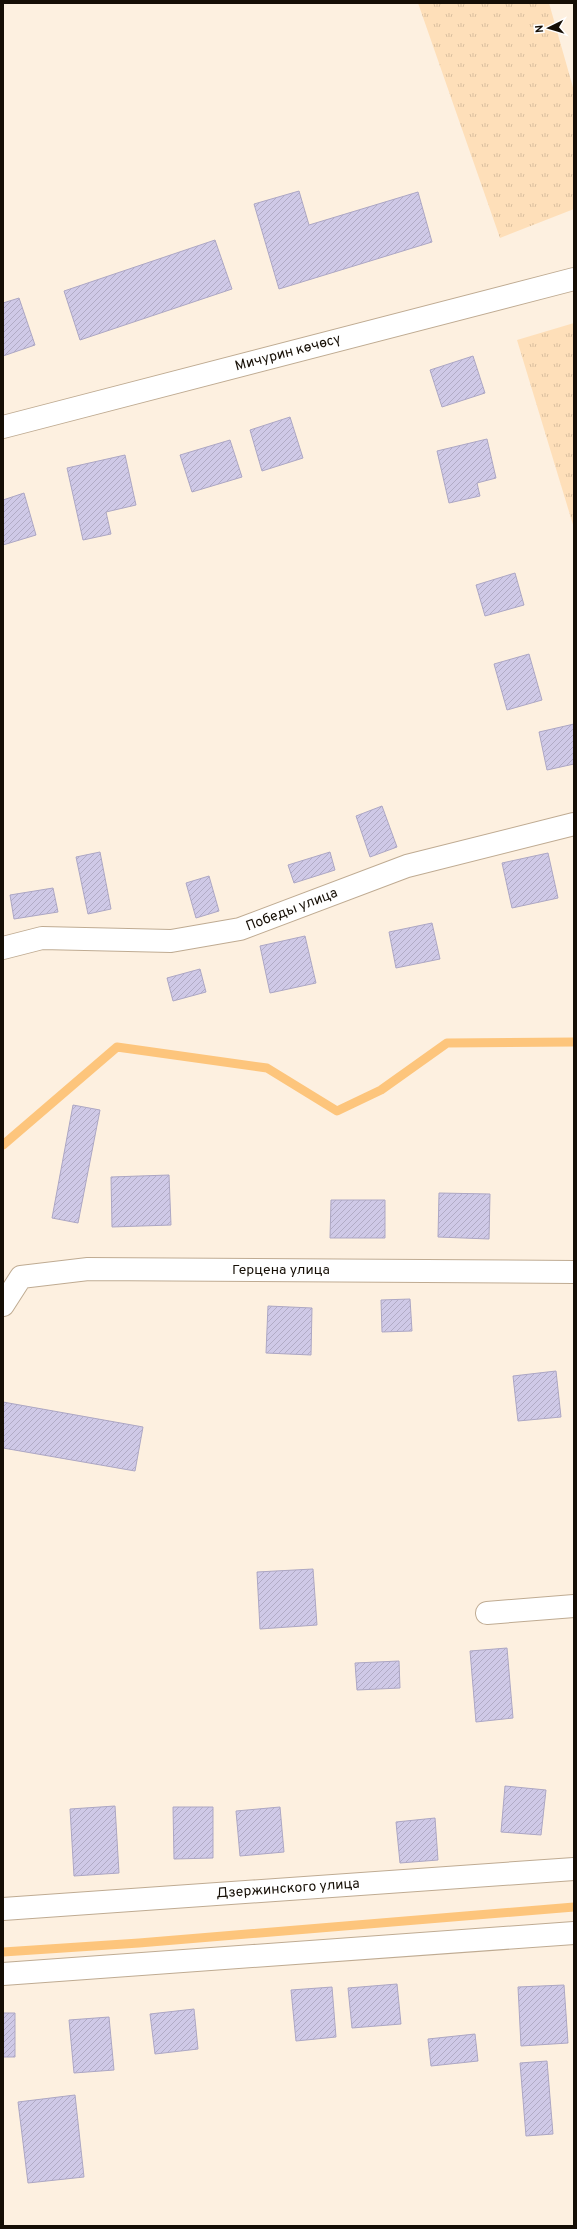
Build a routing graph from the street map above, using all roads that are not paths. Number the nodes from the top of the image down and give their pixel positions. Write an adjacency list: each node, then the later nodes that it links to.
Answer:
1 (574, 279): 2 (street, Мичурин көчөсү)
2 (3, 427)
3 (574, 824): 4 (street, Победы улица)
4 (3, 948)
5 (574, 1272): 6 (street, Герцена улица)
6 (3, 1305)
7 (574, 1606): 8 (street)
8 (487, 1613)
9 (574, 1869): 10 (street, Дзержинского улица)
10 (3, 1909)
11 (574, 1934): 12 (street)
12 (3, 1974)

